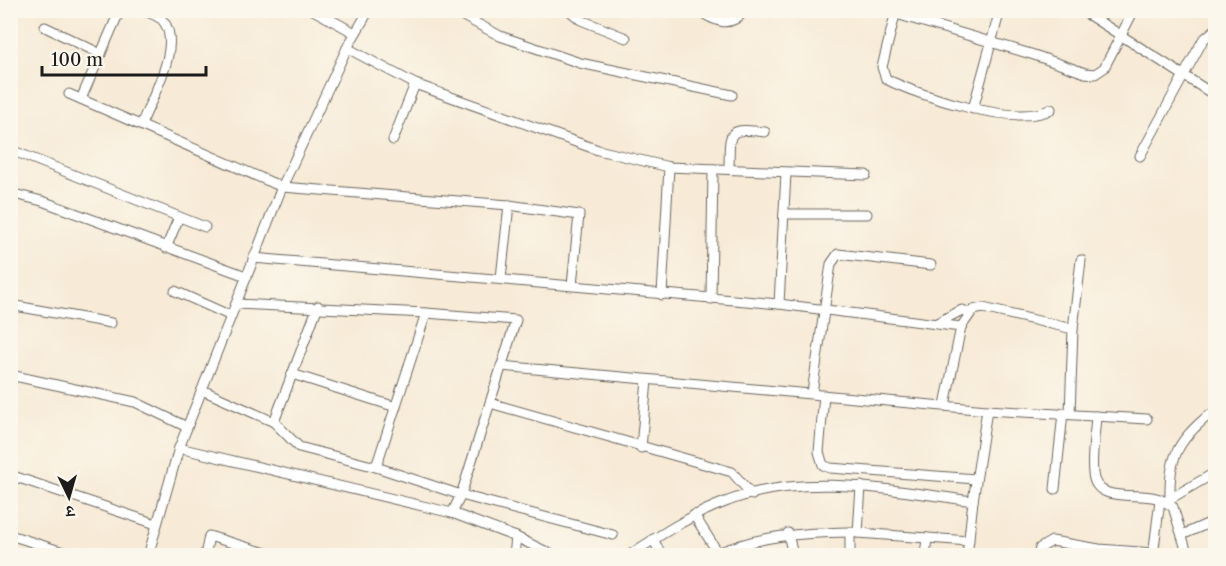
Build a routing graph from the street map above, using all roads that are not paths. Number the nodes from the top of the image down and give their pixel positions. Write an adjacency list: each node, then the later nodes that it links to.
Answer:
1 (120, 10): 21 (street)
2 (144, 10): 30 (street)
3 (313, 10): 16 (street)
4 (369, 10): 16 (street)
5 (452, 10): 25 (street)
6 (569, 10): 18 (street)
7 (697, 10): 8 (street)
8 (745, 10)
9 (883, 10): 13 (street)
10 (1000, 10): 19 (street)
11 (1081, 10): 17 (street)
12 (1134, 10): 17 (street)
13 (895, 13): 19 (street); 28 (street)
14 (45, 27): 21 (street)
15 (1215, 29): 22 (street)
16 (355, 33): 20 (street)
17 (1122, 37): 19 (street); 22 (street)
18 (626, 39)
19 (989, 42): 28 (street)
20 (347, 48): 23 (street); 40 (street)
21 (100, 54): 27 (street)
22 (1184, 76): 26 (street); 34 (street)
23 (415, 84): 32 (street); 35 (street)
24 (69, 94): 27 (street)
25 (732, 95)
26 (1215, 96)
27 (81, 99): 30 (street)
28 (973, 109): 29 (street)
29 (1051, 109)
30 (141, 124): 40 (street)
31 (765, 132): 37 (street)
32 (393, 140)
33 (11, 150): 45 (street)
34 (1140, 156)
35 (669, 167): 36 (street); 55 (street)
36 (713, 169): 37 (street); 56 (street)
37 (729, 169): 38 (street)
38 (786, 173): 39 (street); 43 (street)
39 (866, 175)
40 (282, 187): 42 (street); 48 (street)
41 (10, 193): 47 (street)
42 (509, 205): 52 (street); 53 (street)
43 (784, 214): 44 (street); 58 (street)
44 (867, 214)
45 (178, 217): 46 (street); 47 (street)
46 (205, 227)
47 (166, 248): 51 (street)
48 (254, 258): 51 (street); 52 (street)
49 (1081, 260): 68 (street)
50 (931, 265): 61 (street)
51 (246, 276): 57 (street)
52 (501, 278): 53 (street)
53 (572, 285): 55 (street)
54 (175, 291): 64 (street)
55 (662, 295): 56 (street)
56 (711, 299): 58 (street)
57 (236, 303): 60 (street); 64 (street)
58 (779, 304): 61 (street)
59 (10, 305): 65 (street)
60 (318, 306): 62 (street); 70 (street)
61 (823, 309): 66 (street); 74 (street)
62 (426, 313): 69 (street); 78 (street)
63 (970, 313): 66 (street); 67 (street); 68 (street)
64 (231, 316): 73 (street)
65 (111, 323)
66 (935, 323): 67 (street)
67 (961, 327): 77 (street)
68 (1073, 329): 80 (street)
69 (501, 366): 72 (street); 76 (street)
70 (292, 374): 78 (street); 84 (street)
71 (10, 375): 85 (street)
72 (647, 380): 74 (street); 87 (street)
73 (202, 390): 84 (street); 85 (street)
74 (812, 393): 75 (street)
75 (824, 395): 77 (street); 91 (street)
76 (490, 403): 87 (street); 94 (street)
77 (945, 405): 79 (street)
78 (396, 407): 88 (street)
79 (987, 410): 80 (street); 91 (street)
80 (1067, 414): 82 (street); 93 (street)
81 (1209, 415): 97 (street)
82 (1096, 416): 83 (street); 97 (street)
83 (1147, 419)
84 (273, 422): 88 (street)
85 (187, 427): 86 (street)
86 (179, 448): 98 (street); 101 (street)
87 (641, 448): 95 (street)
88 (376, 467): 94 (street)
89 (1215, 472): 97 (street)
90 (10, 476): 101 (street)
91 (976, 482): 96 (street)
92 (861, 486): 95 (street); 96 (street); 102 (street)
93 (1055, 489)
94 (461, 495): 98 (street); 105 (street)
95 (752, 495): 99 (street)
96 (974, 498): 110 (street)
97 (1165, 500): 106 (street); 114 (street)
98 (452, 513): 107 (street)
99 (694, 515): 109 (street); 113 (street)
100 (1215, 520): 106 (street)
101 (156, 524): 115 (street)
102 (854, 532): 103 (street); 108 (street); 123 (street)
103 (788, 533): 113 (street); 122 (street)
104 (10, 535): 111 (street)
105 (613, 535)
106 (1182, 535): 127 (street)
107 (516, 537): 118 (street); 119 (street)
108 (927, 538): 110 (street); 124 (street)
109 (653, 539): 120 (street); 121 (street)
110 (969, 541): 125 (street)
111 (63, 552)
112 (1098, 552): 114 (street); 126 (street)
113 (716, 554)
114 (1153, 554)
115 (148, 555)
116 (205, 555): 117 (street)
117 (276, 555)
118 (514, 555)
119 (555, 555)
120 (628, 555)
121 (662, 555)
122 (793, 555)
123 (850, 555)
124 (925, 555)
125 (967, 555)
126 (1038, 555)
127 (1188, 555)

